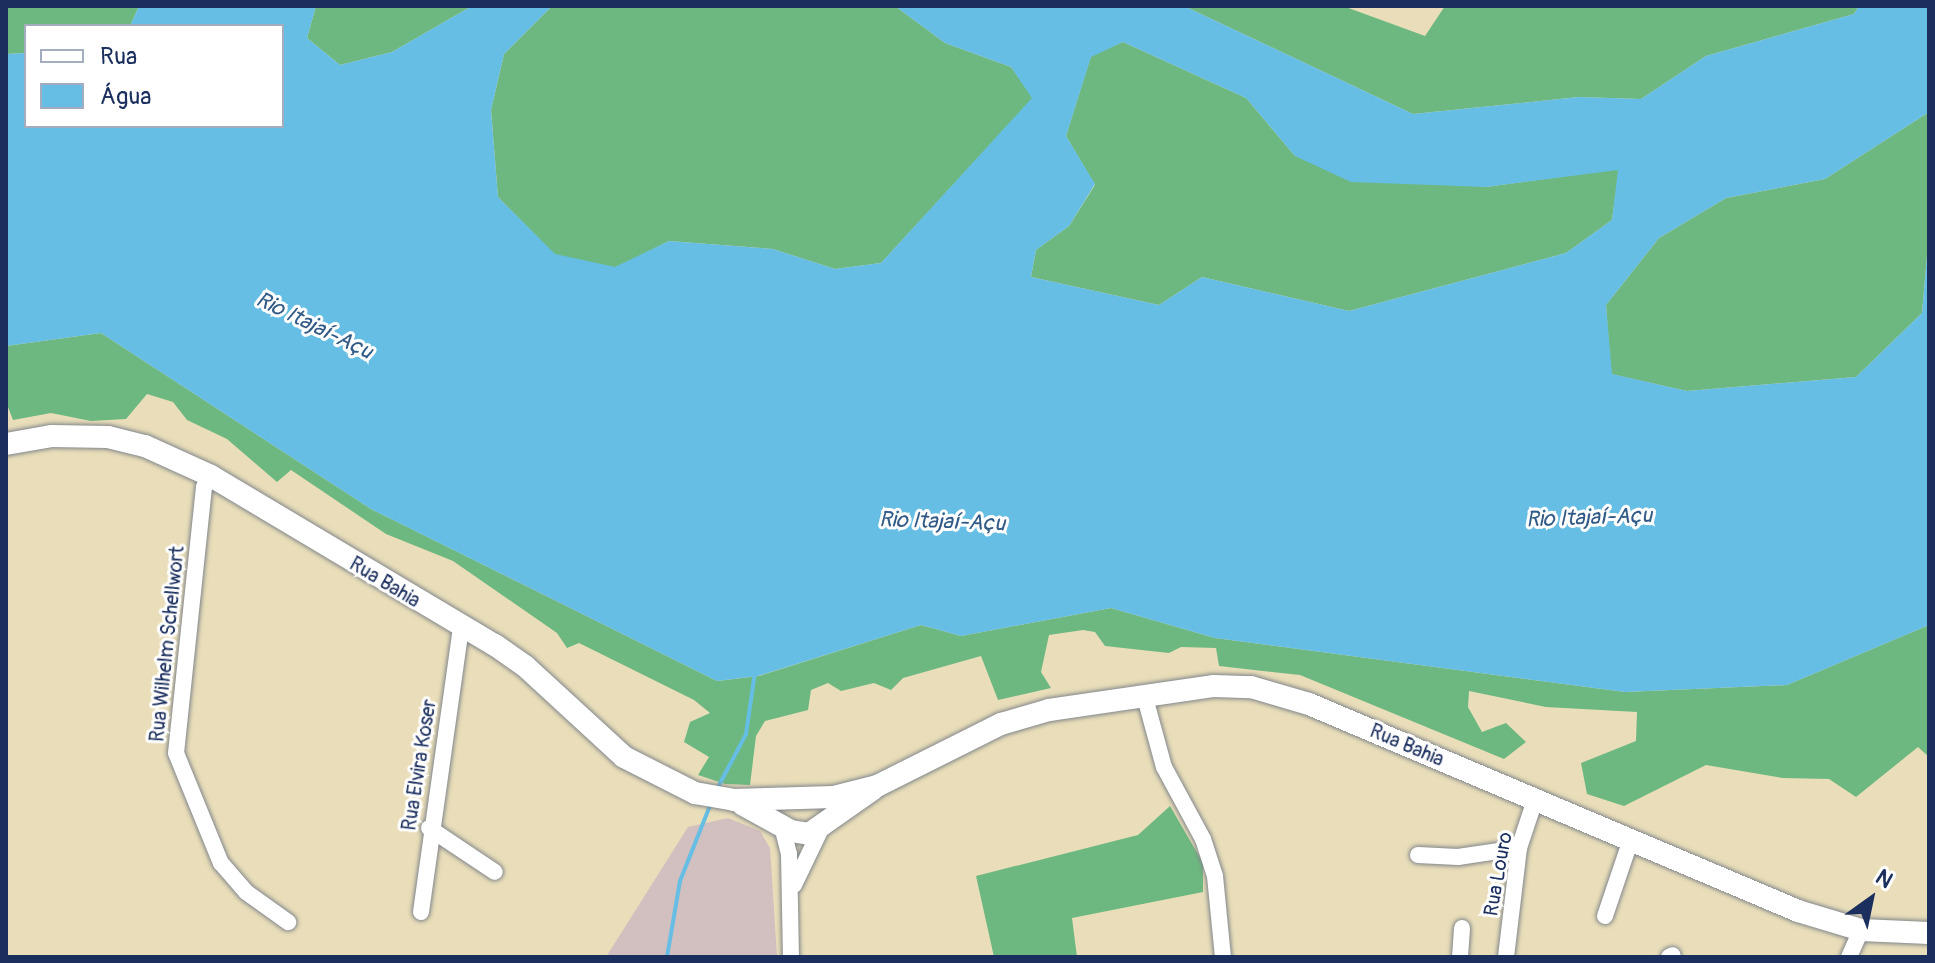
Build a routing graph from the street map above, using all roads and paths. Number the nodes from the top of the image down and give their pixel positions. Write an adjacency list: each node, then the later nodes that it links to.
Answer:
1 (6, 444): 2 (main road, Rua Bahia)
2 (211, 476): 3 (main road, Rua Bahia); 20 (street, Rua Wilhelm Schellwort)
3 (461, 626): 6 (main road, Rua Bahia); 11 (street, Rua Elvira Koser)
4 (1144, 694): 5 (main road, Rua Bahia); 8 (main road, Rua Bahia); 25 (street)
5 (877, 786): 7 (main road, Rua Bahia); 12 (main road, Rua Bahia)
6 (715, 797): 9 (main road, Rua Bahia); 10 (main road, Rua Bahia)
7 (818, 800): 9 (main road, Rua Bahia); 12 (main road)
8 (1535, 800): 13 (main road, Rua Bahia); 14 (street, Rua Louro)
9 (786, 801): 10 (main road)
10 (782, 826): 12 (main road, Rua Bahia); 17 (street)
11 (429, 828): 16 (street); 18 (street, Rua Elvira Koser)
12 (821, 829): 17 (street)
13 (1631, 839): 19 (street); 22 (main road, Rua Bahia)
14 (1519, 848): 15 (street); 27 (street, Rua Louro)
15 (1418, 855)
16 (495, 872)
17 (791, 894): 24 (street)
18 (421, 912)
19 (1605, 916)
20 (288, 922)
21 (1462, 928): 26 (street)
22 (1861, 930): 23 (main road, Rua Bahia); 28 (street)
23 (1929, 933)
24 (791, 957)
25 (1223, 957)
26 (1460, 957)
27 (1506, 957)
28 (1849, 957)

